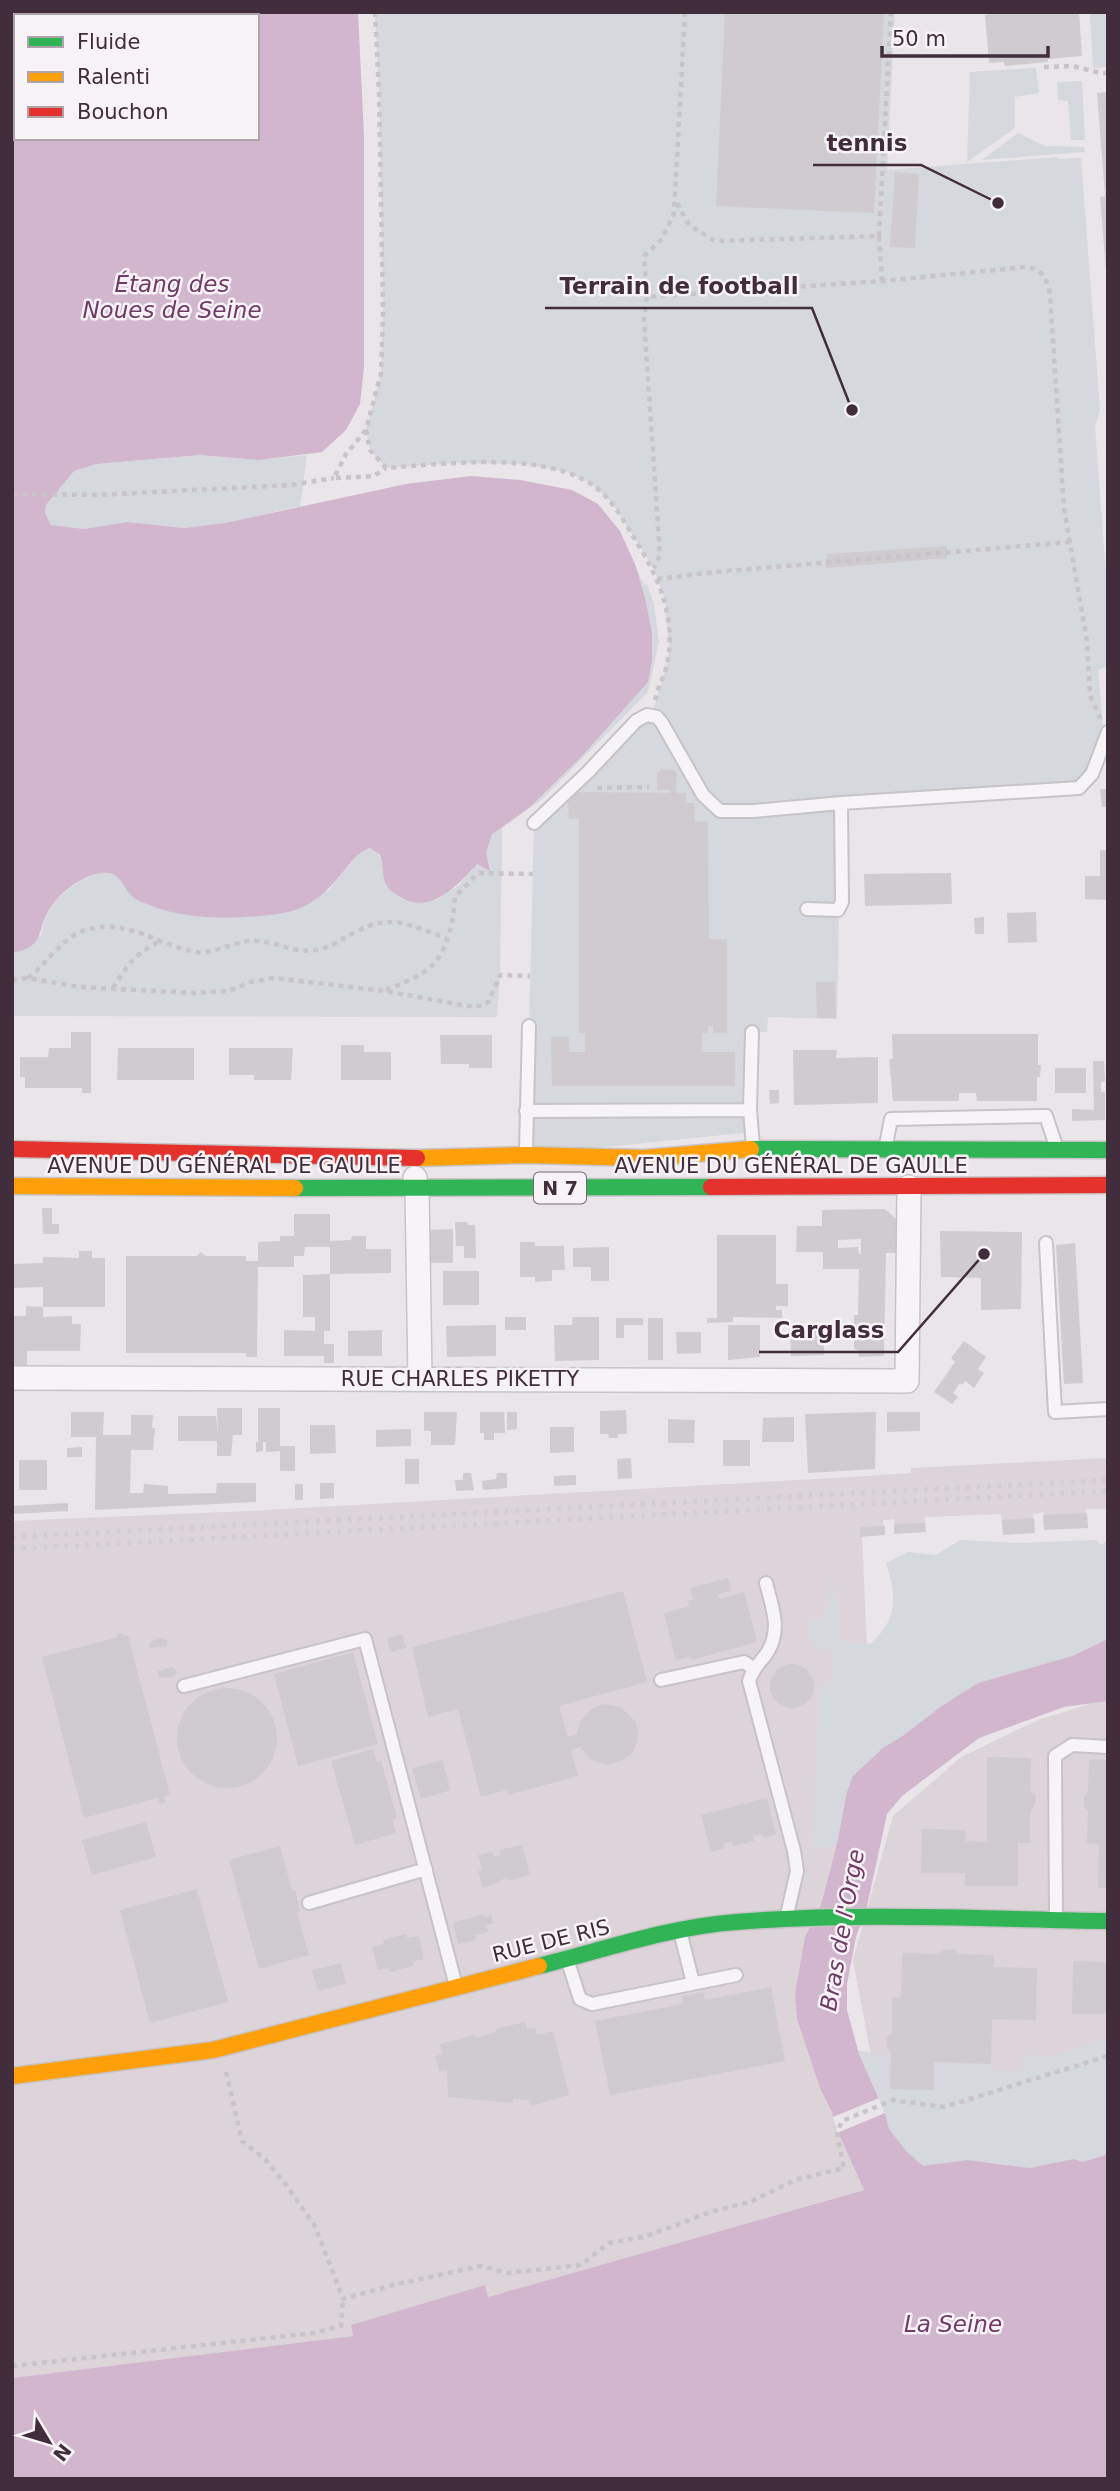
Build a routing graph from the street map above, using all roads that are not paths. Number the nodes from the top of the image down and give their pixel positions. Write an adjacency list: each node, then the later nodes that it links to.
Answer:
1 (1108, 732): 2 (lane)
2 (841, 803): 3 (lane); 4 (lane)
3 (534, 823)
4 (807, 909)
5 (529, 1027): 8 (lane)
6 (752, 1032): 7 (lane)
7 (750, 1110): 8 (lane); 10 (lane)
8 (526, 1111): 14 (lane)
9 (12, 1149): 15 (main road, AVENUE DU GÉNÉRAL DE GAULLE / N 7)
10 (753, 1149): 11 (main road, AVENUE DU GÉNÉRAL DE GAULLE / N 7); 14 (main road, N 7)
11 (885, 1149): 12 (main road, AVENUE DU GÉNÉRAL DE GAULLE / N 7); 12 (lane)
12 (1057, 1150): 13 (main road, AVENUE DU GÉNÉRAL DE GAULLE / N 7)
13 (1108, 1150)
14 (526, 1155): 15 (main road, AVENUE DU GÉNÉRAL DE GAULLE / N 7)
15 (438, 1158): 19 (street)
16 (1108, 1185): 18 (main road, AVENUE DU GÉNÉRAL DE GAULLE / N 7)
17 (12, 1186): 19 (main road, AVENUE DU GÉNÉRAL DE GAULLE / N 7)
18 (909, 1187): 19 (main road, AVENUE DU GÉNÉRAL DE GAULLE / N 7); 22 (street, RUE CHARLES PIKETTY)
19 (417, 1189): 22 (street)
20 (1046, 1243): 23 (lane)
21 (12, 1378): 22 (street, RUE CHARLES PIKETTY)
22 (420, 1378)
23 (1108, 1409)
24 (766, 1583): 25 (lane)
25 (752, 1668): 26 (lane); 32 (lane)
26 (661, 1680)
27 (184, 1686): 29 (lane)
28 (1108, 1747): 31 (lane)
29 (426, 1869): 30 (lane); 38 (lane)
30 (309, 1903)
31 (1056, 1920): 32 (main road, RUE DE RIS); 33 (main road, RUE DE RIS)
32 (791, 1921): 34 (main road, RUE DE RIS)
33 (1108, 1921)
34 (680, 1930): 35 (main road, RUE DE RIS); 37 (lane)
35 (567, 1959): 37 (lane); 38 (main road, RUE DE RIS)
36 (736, 1975): 37 (lane)
37 (693, 1983)
38 (456, 1988): 39 (main road, RUE DE RIS)
39 (12, 2076)

